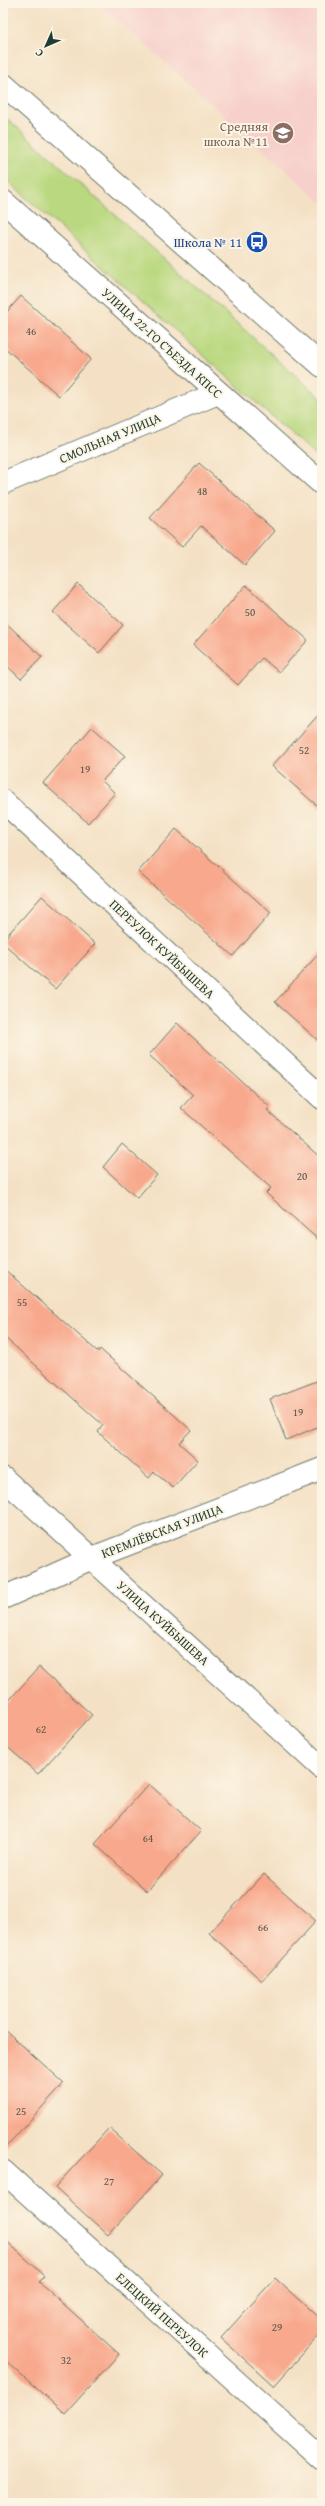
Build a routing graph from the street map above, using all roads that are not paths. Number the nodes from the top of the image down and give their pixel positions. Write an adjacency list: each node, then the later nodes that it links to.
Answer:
1 (3, 84): 3 (street)
2 (3, 201): 4 (street, УЛИЦА 22-ГО СЪЕЗДА КПСС)
3 (322, 366)
4 (218, 393): 5 (street, СМОЛЬНАЯ УЛИЦА); 6 (street, УЛИЦА 22-ГО СЪЕЗДА КПСС)
5 (3, 483)
6 (322, 484)
7 (3, 801): 8 (street, ПЕРЕУЛОК КУЙБЫШЕВА)
8 (322, 1098)
9 (322, 1469): 11 (street, КРЕМЛЁВСКАЯ УЛИЦА)
10 (3, 1478): 11 (street, УЛИЦА КУЙБЫШЕВА)
11 (92, 1558): 12 (street, КРЕМЛЁВСКАЯ УЛИЦА); 13 (street, УЛИЦА КУЙБЫШЕВА)
12 (3, 1598)
13 (322, 1768)
14 (3, 2171): 15 (street, ЕЛЕЦКИЙ ПЕРЕУЛОК)
15 (322, 2459)

